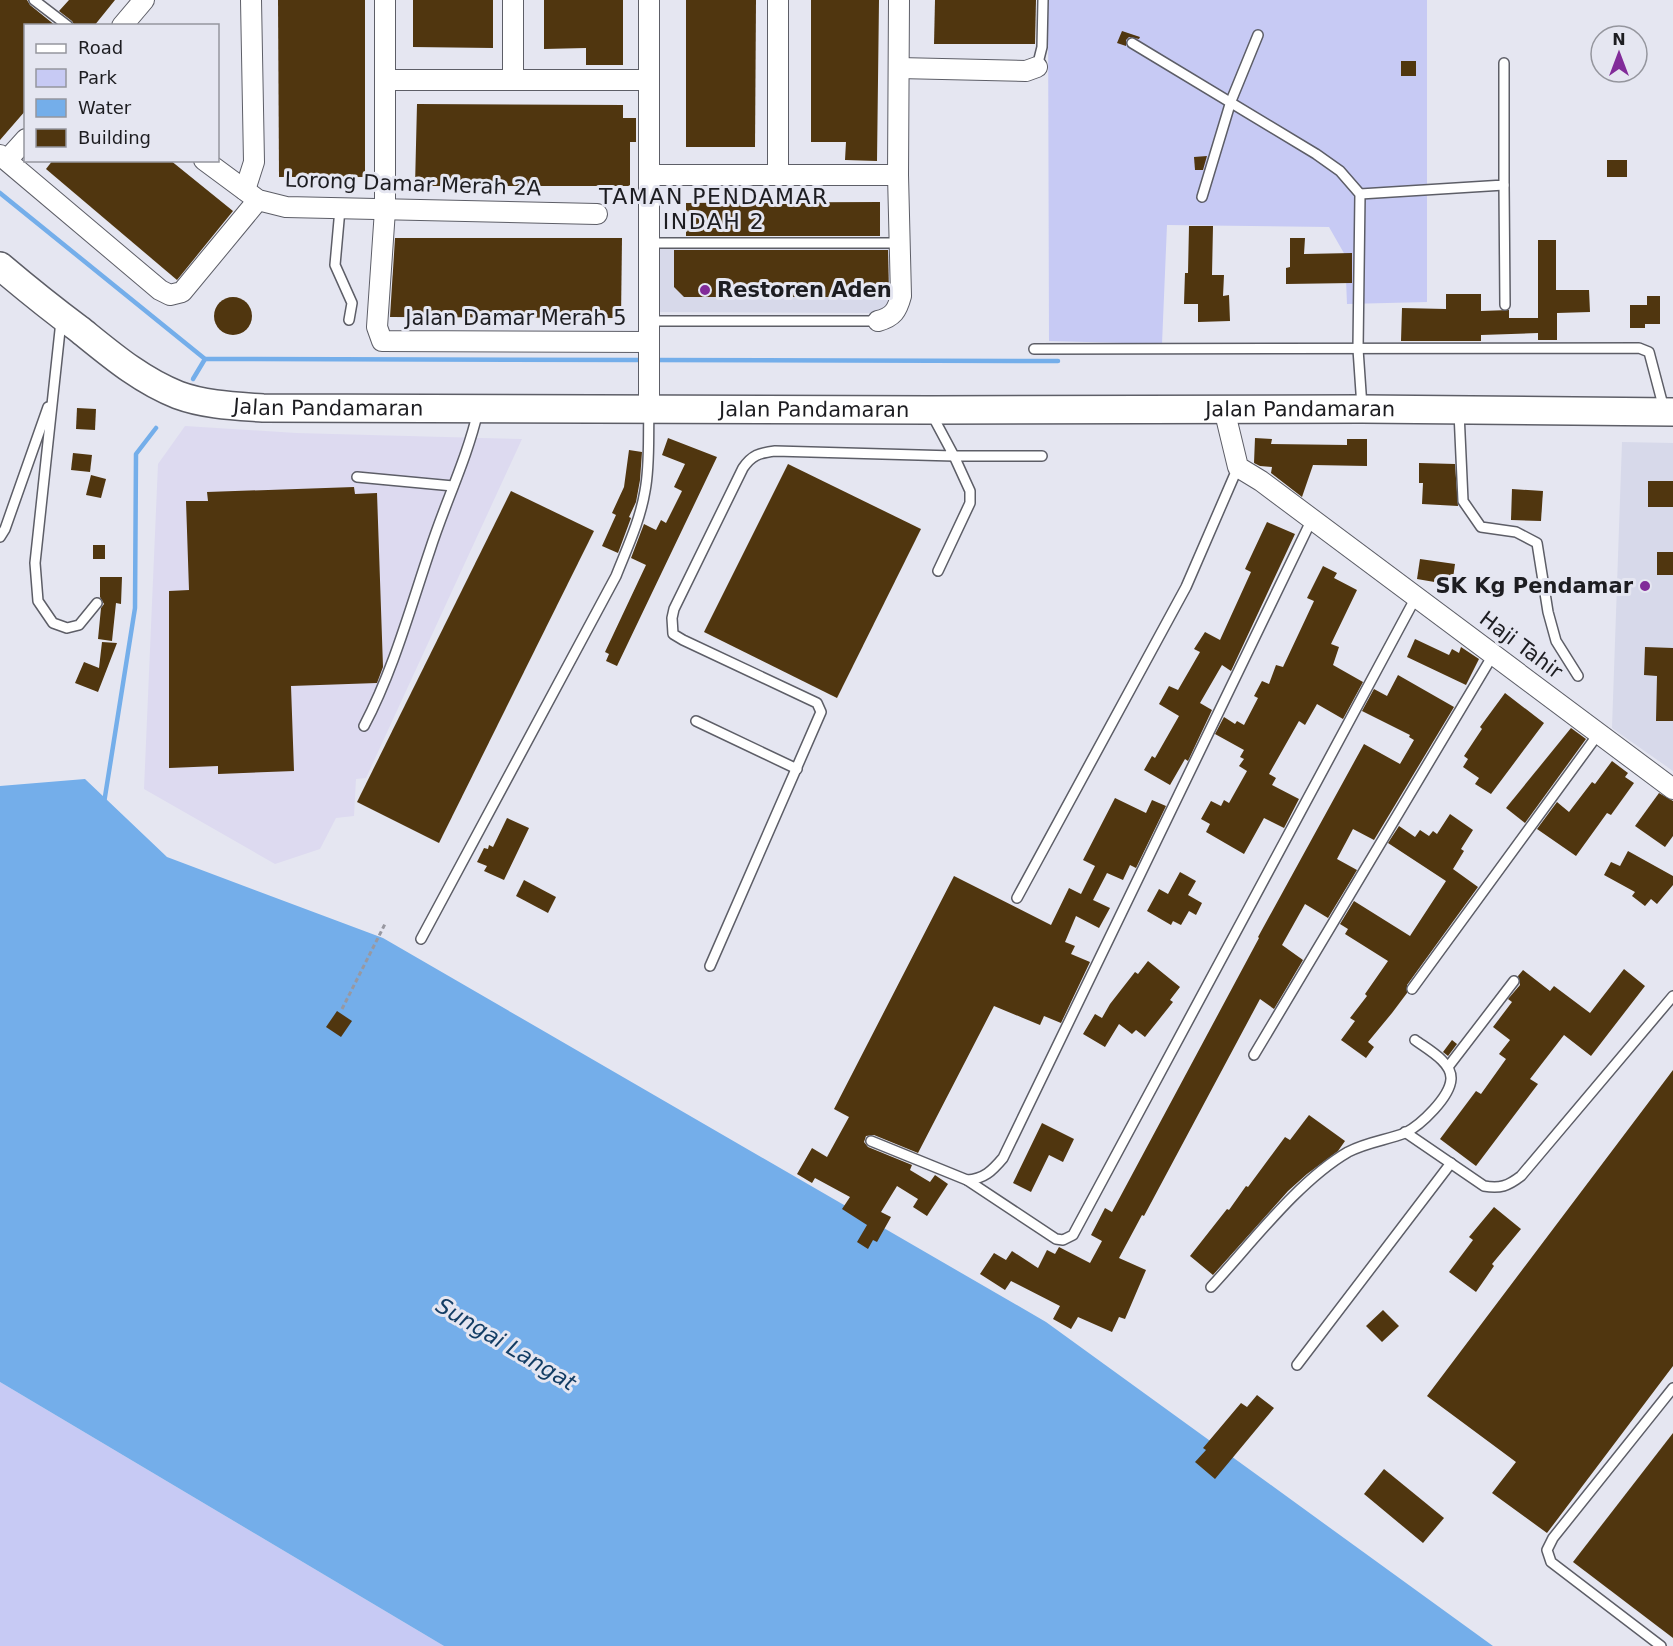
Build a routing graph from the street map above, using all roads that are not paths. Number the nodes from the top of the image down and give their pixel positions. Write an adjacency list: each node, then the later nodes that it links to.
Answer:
1 (34, 0): 10 (lane)
2 (144, 0): 11 (street)
3 (251, 0): 29 (street)
4 (385, 0): 17 (street)
5 (513, 0): 18 (street)
6 (649, 0): 19 (street)
7 (777, 0): 25 (street)
8 (899, 0): 16 (street)
9 (1042, 0): 15 (lane)
10 (65, 24)
11 (124, 24)
12 (1258, 35): 20 (lane)
13 (1132, 43): 20 (lane)
14 (1504, 63): 27 (lane)
15 (1037, 67): 16 (street)
16 (899, 68): 26 (street)
17 (385, 80): 18 (street); 32 (street)
18 (513, 80): 19 (street)
19 (649, 80): 24 (street)
20 (1231, 101): 28 (lane); 30 (lane)
21 (24, 141): 22 (street)
22 (4, 158): 29 (street)
23 (207, 162): 29 (street, Lorong Damar Merah 2A)
24 (649, 175): 25 (street); 34 (street)
25 (777, 175): 26 (street)
26 (898, 175): 35 (street)
27 (1504, 185): 28 (lane); 37 (lane)
28 (1360, 194): 43 (lane)
29 (252, 195): 31 (street, Lorong Damar Merah 2A)
30 (1202, 197)
31 (340, 208): 32 (street, Lorong Damar Merah 2A); 39 (lane)
32 (385, 210): 33 (street, Lorong Damar Merah 2A); 44 (street, Jalan Damar Merah 5)
33 (597, 214)
34 (649, 243): 35 (lane); 40 (street)
35 (899, 243): 41 (street)
36 (0, 266): 38 (main road, Jalan Pandamaran)
37 (1505, 305)
38 (61, 316): 45 (lane); 46 (main road, Jalan Pandamaran)
39 (349, 320)
40 (649, 321): 41 (lane); 44 (street)
41 (878, 321)
42 (1034, 349): 43 (lane)
43 (1358, 349): 48 (lane); 52 (lane)
44 (649, 355): 47 (street)
45 (53, 390): 59 (lane); 62 (lane)
46 (478, 409): 47 (main road, Jalan Pandamaran); 57 (lane)
47 (649, 409): 49 (main road, Jalan Pandamaran); 71 (lane)
48 (1362, 409): 50 (main road, Jalan Pandamaran); 51 (main road, Jalan Pandamaran)
49 (930, 410): 50 (main road, Jalan Pandamaran); 53 (lane)
50 (1224, 410): 55 (street)
51 (1459, 410): 52 (main road, Jalan Pandamaran); 64 (lane)
52 (1669, 412)
53 (954, 456): 54 (lane); 60 (lane); 68 (lane)
54 (1042, 456)
55 (1238, 468): 58 (street, Haji Tahir); 70 (lane)
56 (357, 477): 57 (lane)
57 (453, 486): 66 (lane)
58 (1312, 519): 61 (street, Haji Tahir); 82 (lane)
59 (0, 537)
60 (938, 571)
61 (1416, 597): 63 (street, Haji Tahir); 82 (lane)
62 (97, 603)
63 (1493, 655): 67 (street, Haji Tahir); 77 (lane)
64 (1578, 676)
65 (696, 721): 68 (lane)
66 (364, 726)
67 (1599, 733): 69 (street, Haji Tahir); 74 (lane)
68 (797, 769): 72 (lane)
69 (1673, 789)
70 (1017, 898)
71 (421, 939)
72 (710, 966)
73 (1514, 981): 78 (lane)
74 (1412, 989)
75 (1673, 996): 81 (lane)
76 (1415, 1040): 78 (lane)
77 (1254, 1055)
78 (1448, 1066): 79 (lane)
79 (1405, 1132): 81 (lane); 83 (lane)
80 (871, 1141): 82 (lane)
81 (1451, 1163): 84 (lane)
82 (967, 1180)
83 (1212, 1287)
84 (1297, 1365)
85 (1673, 1388): 86 (lane)
86 (1661, 1646)

